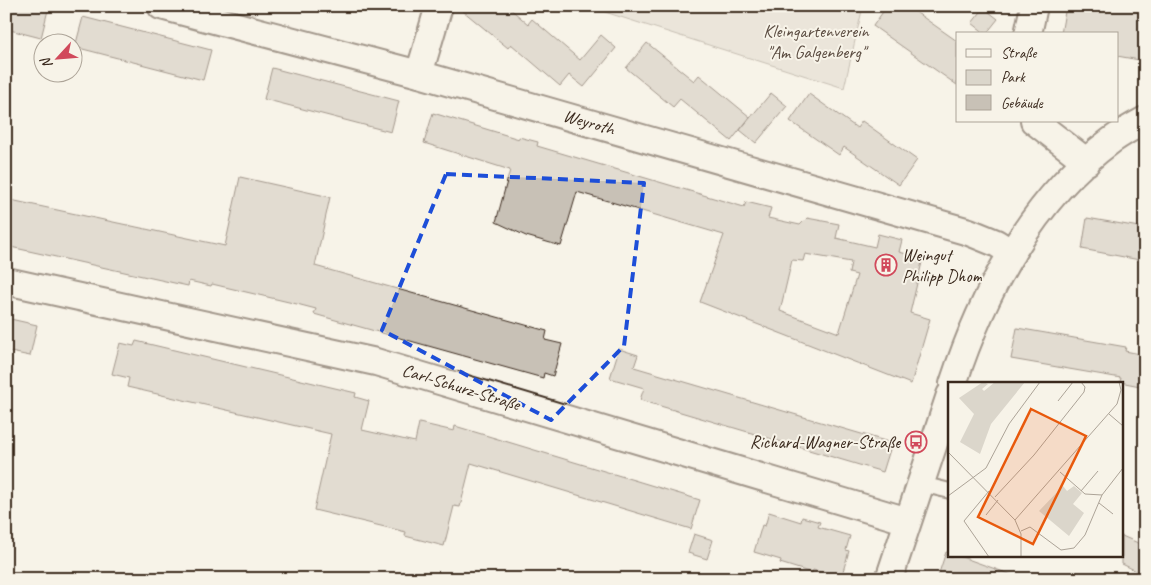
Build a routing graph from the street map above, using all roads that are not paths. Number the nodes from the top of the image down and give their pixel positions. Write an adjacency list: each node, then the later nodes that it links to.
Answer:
1 (161, 6): 5 (street, Weyroth)
2 (439, 6): 5 (street)
3 (1034, 6): 4 (street)
4 (1028, 32)
5 (419, 74): 9 (street, Weyroth)
6 (1145, 120): 8 (street)
7 (1035, 122): 8 (street)
8 (1086, 162): 9 (street)
9 (1012, 253): 11 (street)
10 (6, 281): 15 (street, Carl-Schurz-Straße)
11 (954, 382)
12 (948, 401): 13 (street)
13 (920, 484): 14 (lane); 15 (street)
14 (948, 491)
15 (908, 521): 16 (street)
16 (889, 579)

